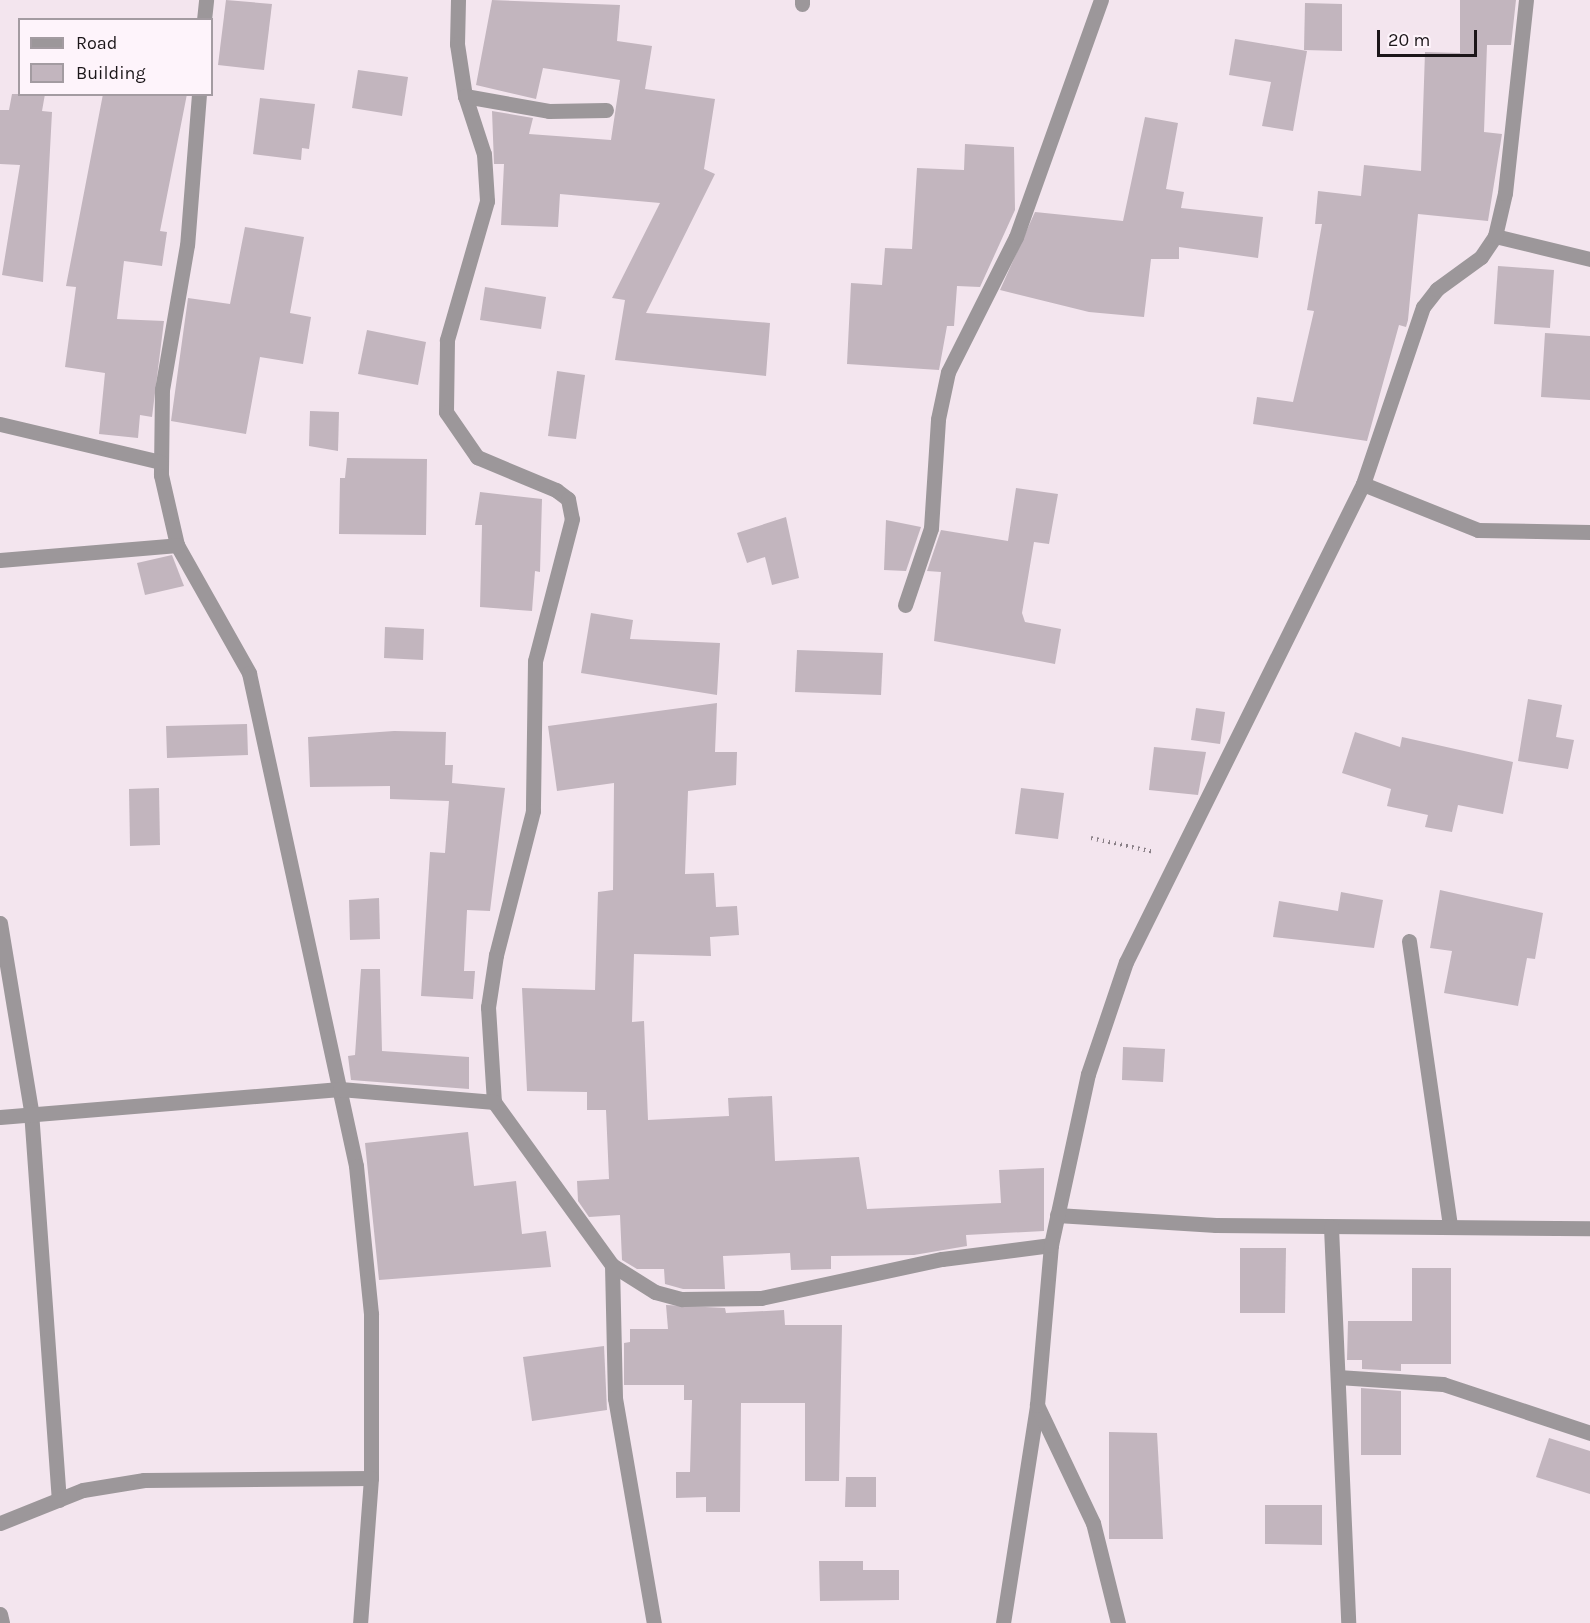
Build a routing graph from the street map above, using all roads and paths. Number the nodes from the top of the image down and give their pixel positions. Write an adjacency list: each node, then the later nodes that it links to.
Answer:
1 (206, 0): 5 (street)
2 (458, 0): 7 (street)
3 (1101, 0): 17 (street)
4 (1526, 0): 9 (street)
5 (204, 18)
6 (199, 96): 12 (street)
7 (465, 96): 8 (street); 23 (street)
8 (606, 110)
9 (1495, 236): 10 (street); 13 (street)
10 (1590, 259)
11 (0, 424): 12 (street)
12 (161, 462): 15 (street)
13 (1363, 484): 14 (street); 19 (street)
14 (1590, 532)
15 (177, 545): 16 (street); 22 (street)
16 (0, 560)
17 (905, 605)
18 (1091, 838): 19 (path)
19 (1178, 858): 26 (street)
20 (0, 923): 24 (street)
21 (1409, 941): 27 (street)
22 (340, 1089): 23 (street); 24 (street); 35 (street)
23 (494, 1102): 31 (street)
24 (31, 1111): 25 (street); 36 (street)
25 (0, 1117)
26 (1057, 1215): 28 (street); 30 (street)
27 (1450, 1224): 28 (street); 29 (street)
28 (1331, 1227): 32 (street)
29 (1590, 1228)
30 (1051, 1245): 31 (street); 33 (street)
31 (612, 1265): 41 (street)
32 (1338, 1377): 34 (street); 44 (street)
33 (1037, 1405): 42 (street); 43 (street)
34 (1590, 1433)
35 (371, 1478): 36 (street); 40 (street)
36 (58, 1500): 37 (street)
37 (0, 1523)
38 (0, 1614): 39 (street)
39 (2, 1623)
40 (360, 1623)
41 (654, 1623)
42 (1003, 1623)
43 (1118, 1623)
44 (1348, 1623)

